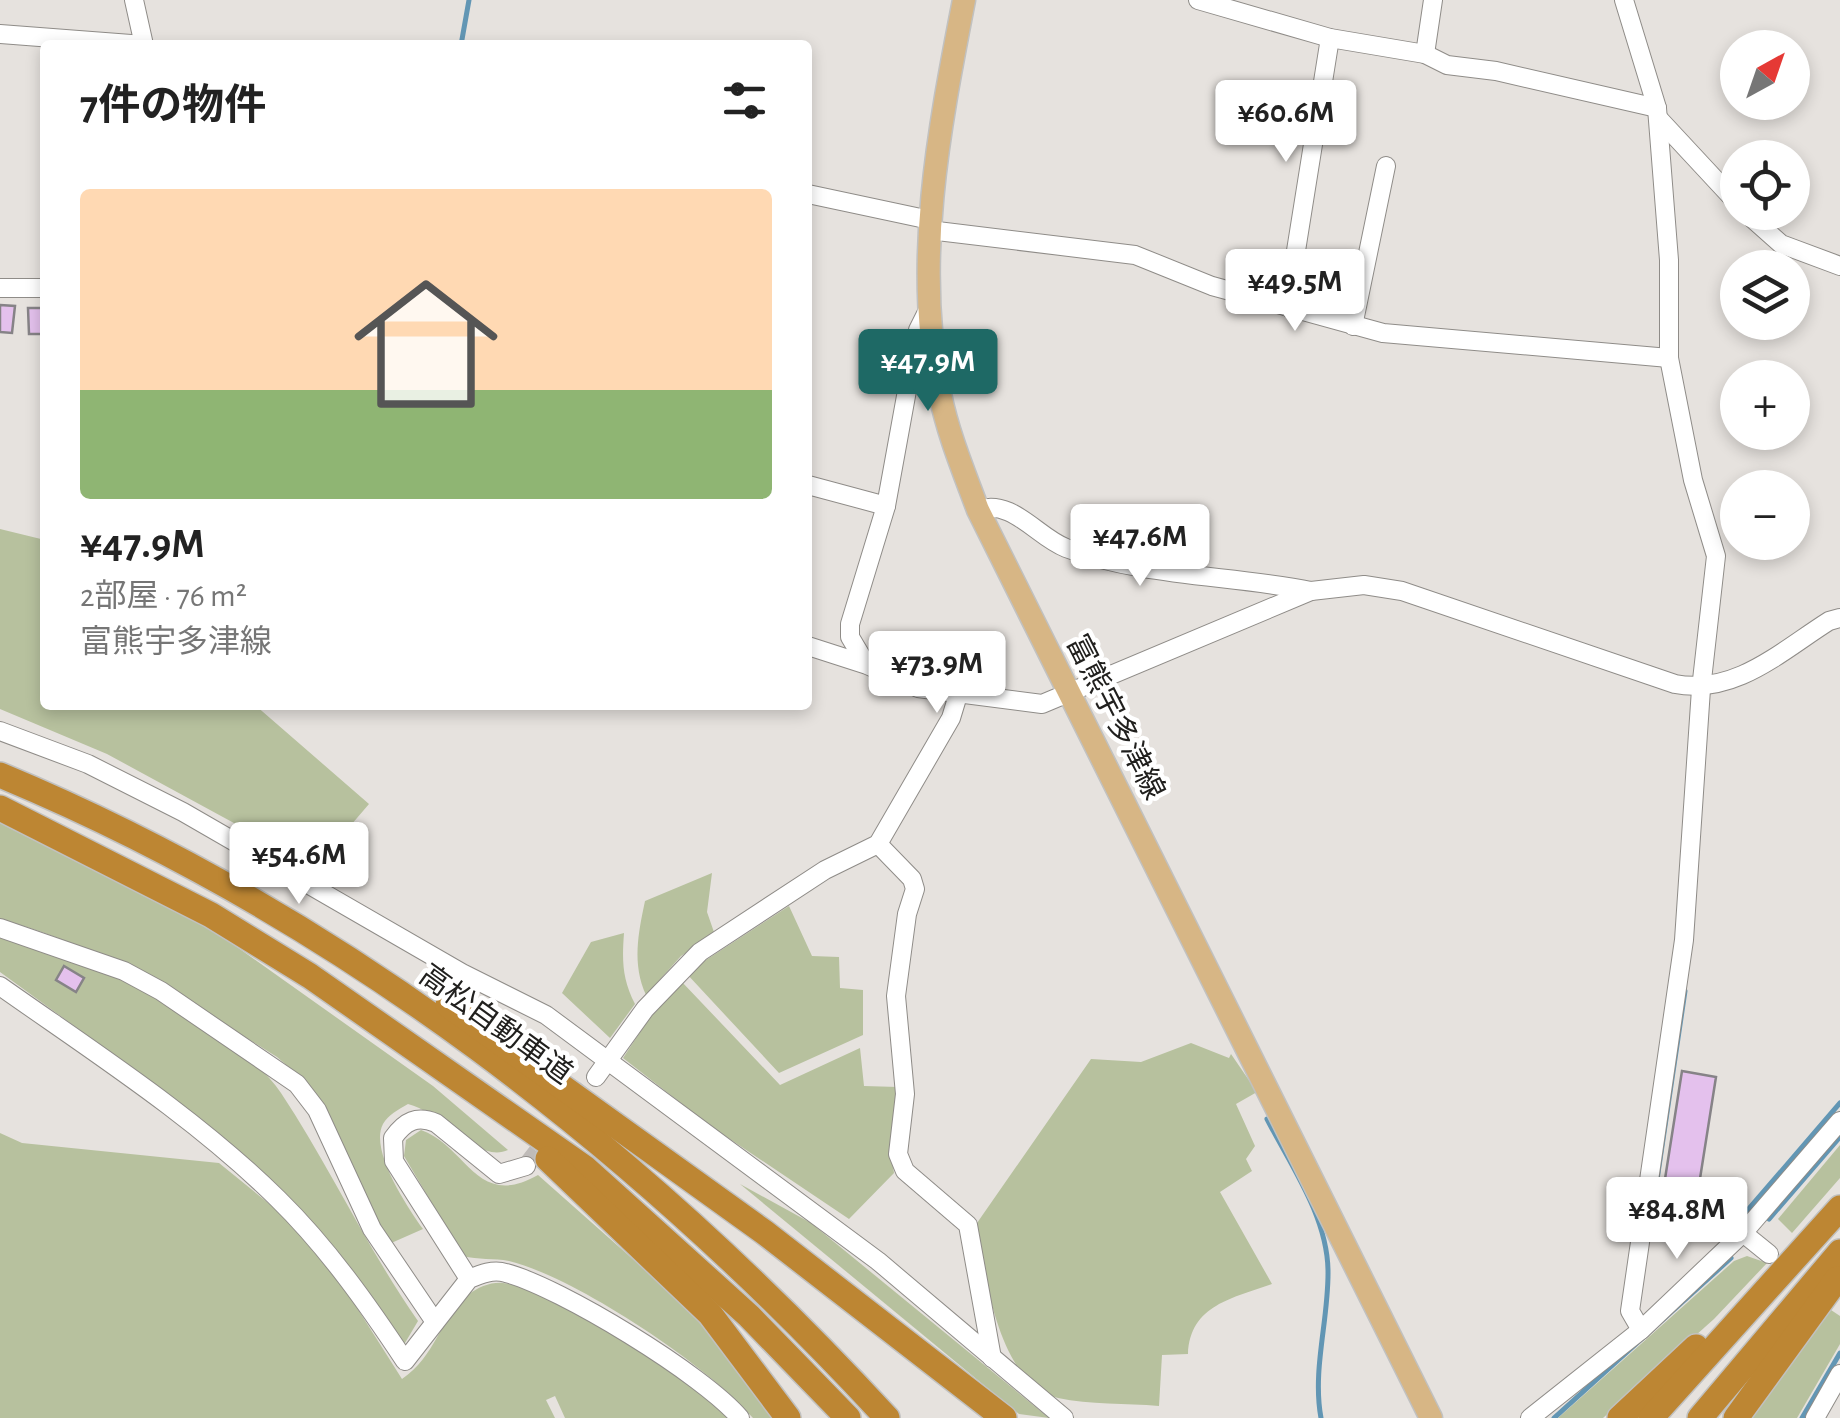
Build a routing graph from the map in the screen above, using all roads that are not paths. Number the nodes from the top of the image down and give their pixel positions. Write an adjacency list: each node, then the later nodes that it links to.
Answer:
1 (134, 0): 9 (street)
2 (964, 0): 15 (main road, 富熊宇多津線)
3 (1198, 0): 7 (street)
4 (1432, 0): 10 (street)
5 (1624, 0): 11 (street)
6 (0, 34): 8 (street)
7 (1330, 38): 10 (street); 20 (street)
8 (79, 40)
9 (143, 40)
10 (1425, 54): 11 (street)
11 (1658, 113): 13 (street); 23 (street)
12 (1386, 166): 22 (street)
13 (1720, 184)
14 (812, 195): 15 (street)
15 (929, 225): 20 (street); 21 (main road, 富熊宇多津線)
16 (1765, 230): 17 (street)
17 (1840, 266)
18 (0, 288): 19 (street)
19 (40, 288)
20 (1287, 307): 22 (street)
21 (930, 308): 25 (street); 26 (main road, 富熊宇多津線)
22 (1353, 326): 23 (street)
23 (1670, 358): 31 (street)
24 (812, 486): 25 (street)
25 (886, 506): 30 (street)
26 (978, 510): 27 (street); 32 (main road, 富熊宇多津線)
27 (1311, 590): 31 (street); 32 (street)
28 (1840, 618): 31 (street)
29 (812, 647): 30 (street)
30 (866, 665): 33 (street)
31 (1701, 689): 53 (street)
32 (1070, 692): 33 (street); 62 (main road, 富熊宇多津線)
33 (958, 695): 37 (street)
34 (0, 731): 41 (street)
35 (0, 774): 38 (highway, 高松自動車道)
36 (0, 808): 43 (highway)
37 (878, 844): 41 (street); 54 (street)
38 (158, 848): 59 (highway, 高松自動車道); 60 (highway)
39 (0, 928): 52 (street)
40 (0, 986): 52 (street)
41 (610, 1060): 42 (street); 54 (street)
42 (596, 1077)
43 (494, 1108): 57 (highway); 58 (highway)
44 (1840, 1121): 47 (street)
45 (526, 1166): 50 (street)
46 (1840, 1208): 49 (highway)
47 (1743, 1233): 49 (street); 53 (street)
48 (1840, 1252): 66 (highway)
49 (1775, 1262): 64 (highway); 65 (highway)
50 (468, 1278): 52 (street); 56 (street)
51 (1839, 1290): 67 (highway)
52 (435, 1322)
53 (1641, 1330): 63 (street)
54 (992, 1358): 61 (street)
55 (1840, 1374): 68 (street)
56 (740, 1418)
57 (788, 1418)
58 (848, 1418)
59 (887, 1418)
60 (1004, 1418)
61 (1064, 1418)
62 (1431, 1418)
63 (1530, 1418)
64 (1620, 1418)
65 (1651, 1418)
66 (1700, 1418)
67 (1736, 1418)
68 (1815, 1418)

